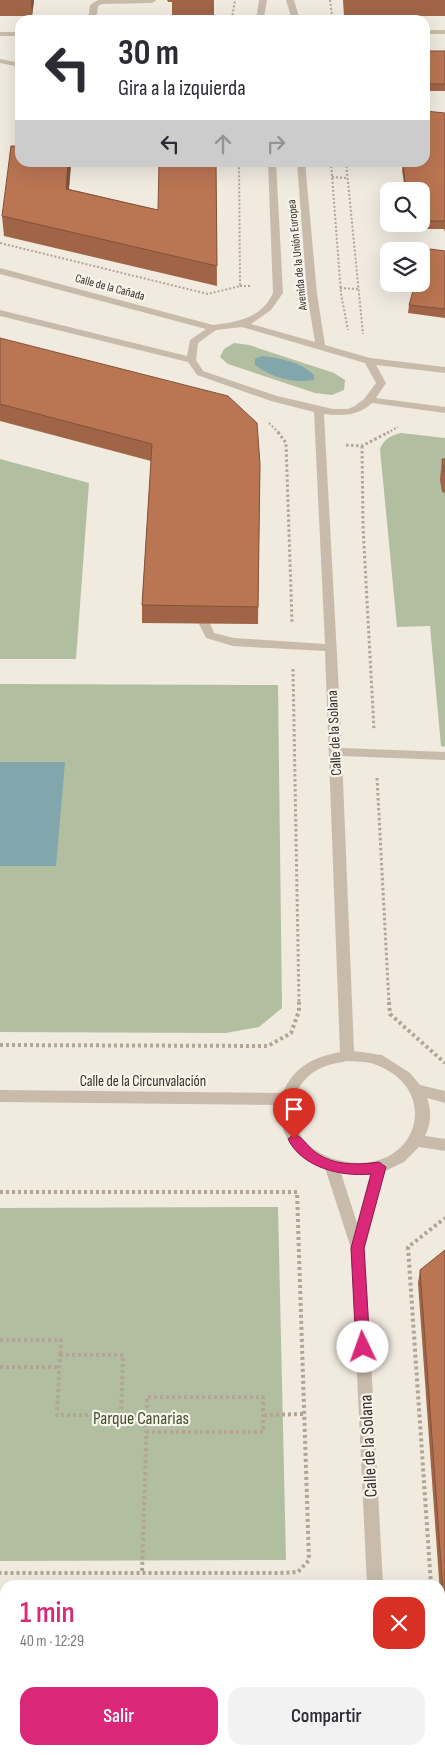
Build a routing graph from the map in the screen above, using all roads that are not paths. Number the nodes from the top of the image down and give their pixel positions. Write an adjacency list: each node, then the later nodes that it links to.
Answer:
1 (263, 0): 5 (street)
2 (290, 0): 6 (street)
3 (152, 1): 4 (street)
4 (93, 15)
5 (261, 15)
6 (294, 15)
7 (430, 32): 8 (street)
8 (445, 32)
9 (0, 34): 10 (street)
10 (15, 34)
11 (15, 57): 12 (street)
12 (2, 61): 13 (street)
13 (15, 64)
14 (272, 167): 18 (street, Avenida de la Unión Europea)
15 (301, 167): 20 (street, Avenida de la Unión Europea)
16 (0, 271): 19 (street, Calle de la Cañada)
17 (0, 313): 21 (street)
18 (242, 324): 19 (street); 20 (street)
19 (213, 328): 21 (street)
20 (320, 345): 22 (street)
21 (191, 360): 26 (street)
22 (368, 361): 23 (street); 24 (street)
23 (445, 370)
24 (371, 400): 25 (street); 26 (street)
25 (445, 410)
26 (319, 411): 28 (street, Calle de la Solana)
27 (205, 624): 28 (street)
28 (331, 648): 29 (street, Calle de la Solana)
29 (336, 752): 30 (street); 31 (street, Calle de la Solana)
30 (445, 756)
31 (347, 1056): 32 (street); 35 (street)
32 (417, 1090): 34 (street); 36 (street)
33 (0, 1096): 35 (street, Calle de la Circunvalación)
34 (445, 1097)
35 (286, 1099): 38 (street)
36 (417, 1141): 37 (street); 39 (street)
37 (445, 1144)
38 (332, 1166): 39 (street); 40 (street, Calle de la Solana)
39 (379, 1167): 40 (street, Calle de la Solana)
40 (358, 1248): 41 (street, Calle de la Solana)
41 (375, 1580)

